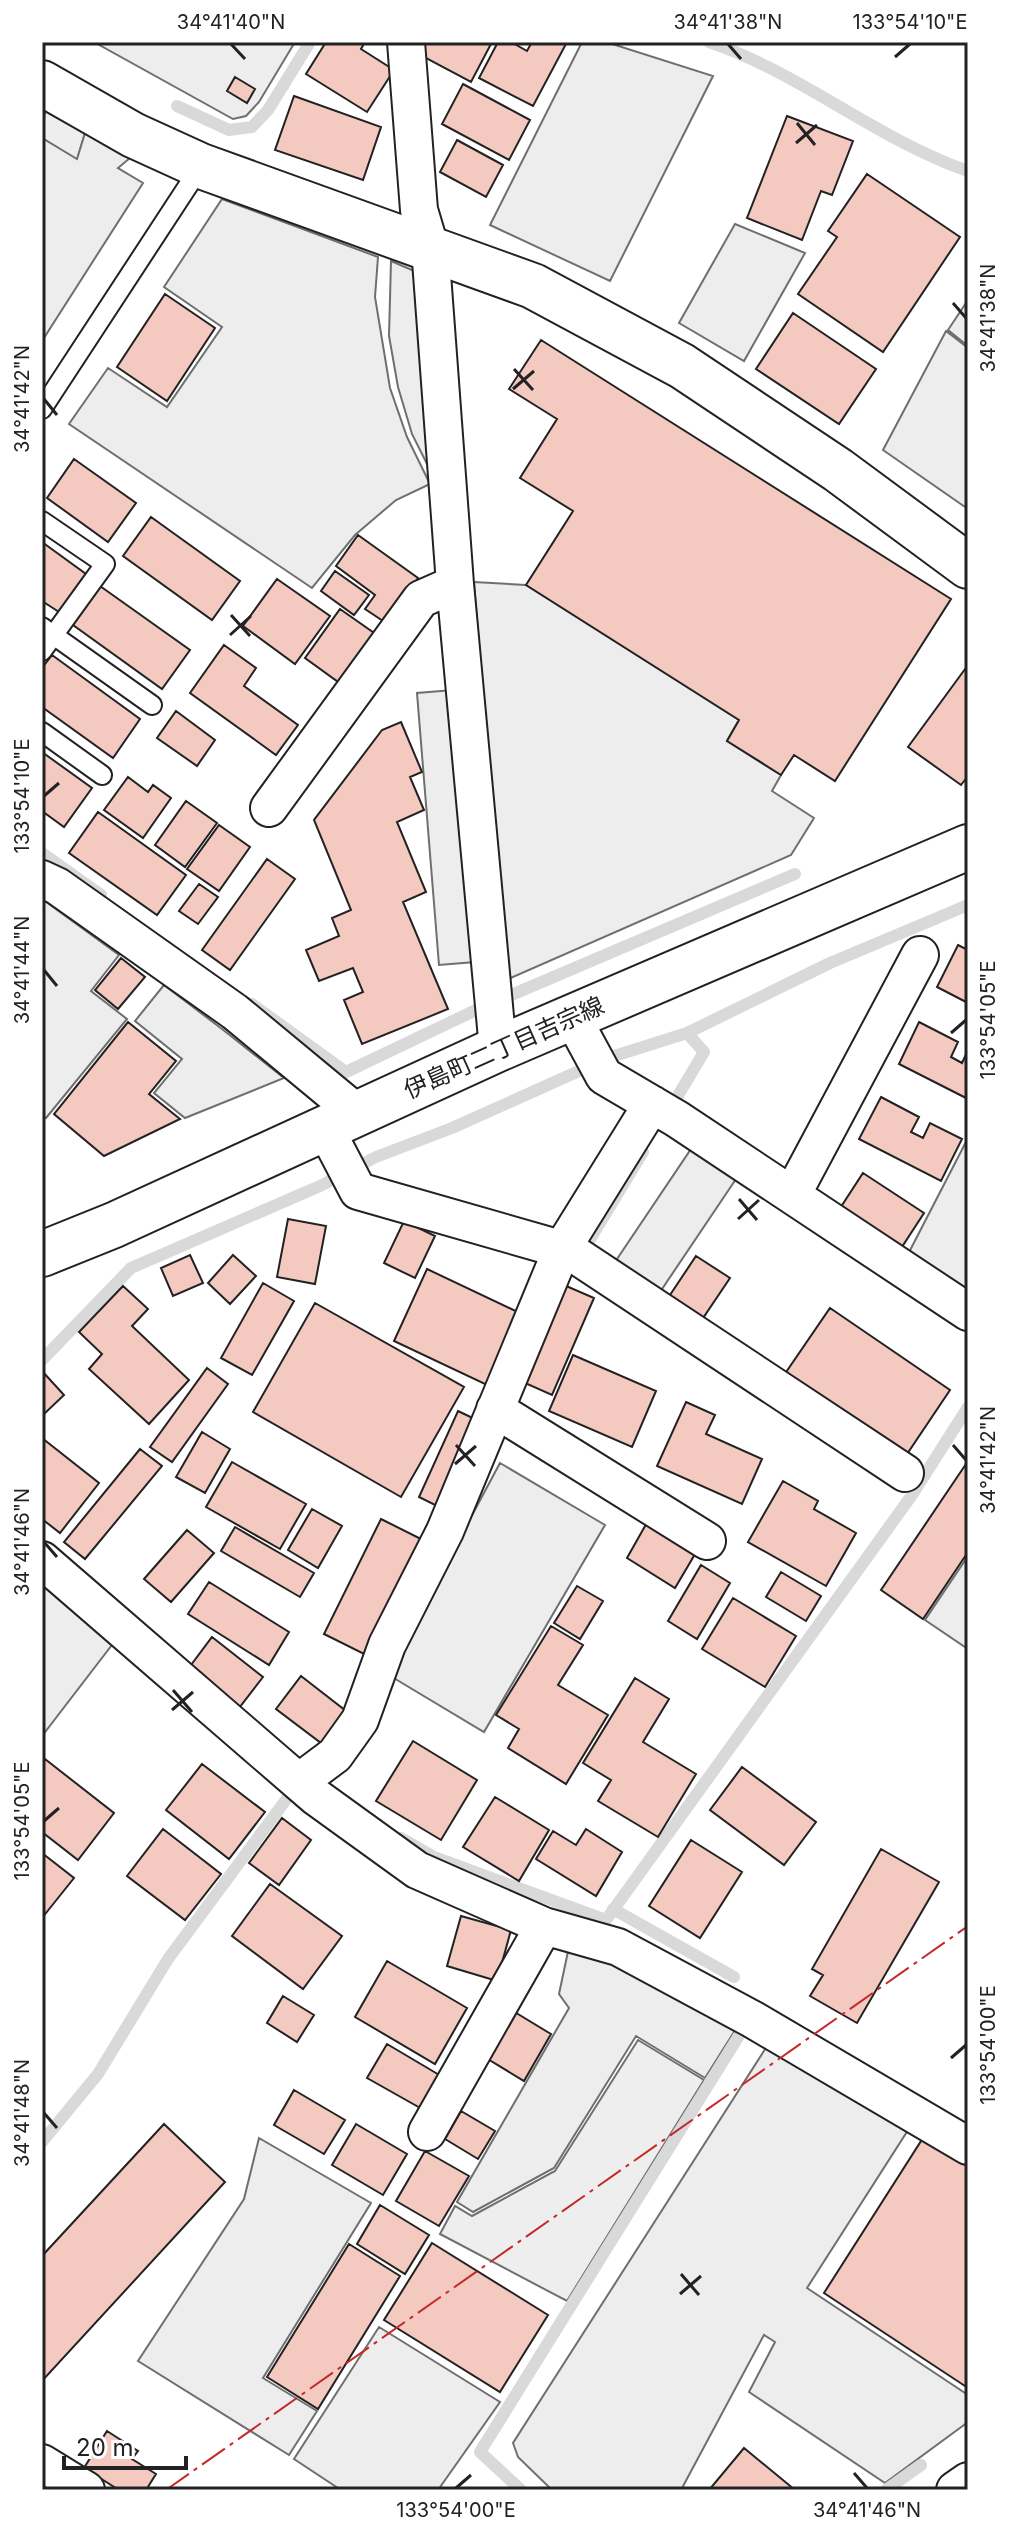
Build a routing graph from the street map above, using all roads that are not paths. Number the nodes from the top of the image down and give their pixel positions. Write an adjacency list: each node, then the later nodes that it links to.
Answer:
1 (406, 42): 4 (street)
2 (42, 83): 3 (street)
3 (201, 166): 4 (street); 5 (lane)
4 (430, 247): 7 (street); 8 (street)
5 (42, 409)
6 (42, 521): 9 (lane)
7 (968, 566)
8 (455, 584): 14 (street); 18 (street)
9 (48, 631): 10 (lane); 11 (lane)
10 (42, 651)
11 (152, 705)
12 (42, 732): 13 (lane)
13 (102, 775)
14 (269, 808)
15 (968, 847): 19 (street, 伊島町二丁目吉宗線)
16 (42, 879): 21 (street)
17 (920, 955): 22 (street)
18 (495, 1018): 19 (street, 伊島町二丁目吉宗線); 21 (street, 伊島町二丁目吉宗線)
19 (589, 1048): 20 (street)
20 (663, 1111): 22 (street); 24 (street)
21 (337, 1124): 23 (street, 伊島町二丁目吉宗線); 24 (street)
22 (792, 1195): 25 (street)
23 (42, 1254)
24 (574, 1255): 26 (street); 27 (street)
25 (968, 1312)
26 (495, 1409): 28 (street); 30 (street)
27 (905, 1473)
28 (707, 1541)
29 (42, 1560): 30 (street)
30 (299, 1782): 31 (street)
31 (544, 1926): 32 (street); 33 (street)
32 (427, 2132)
33 (968, 2146)
34 (968, 2481): 35 (street)
35 (955, 2490)

